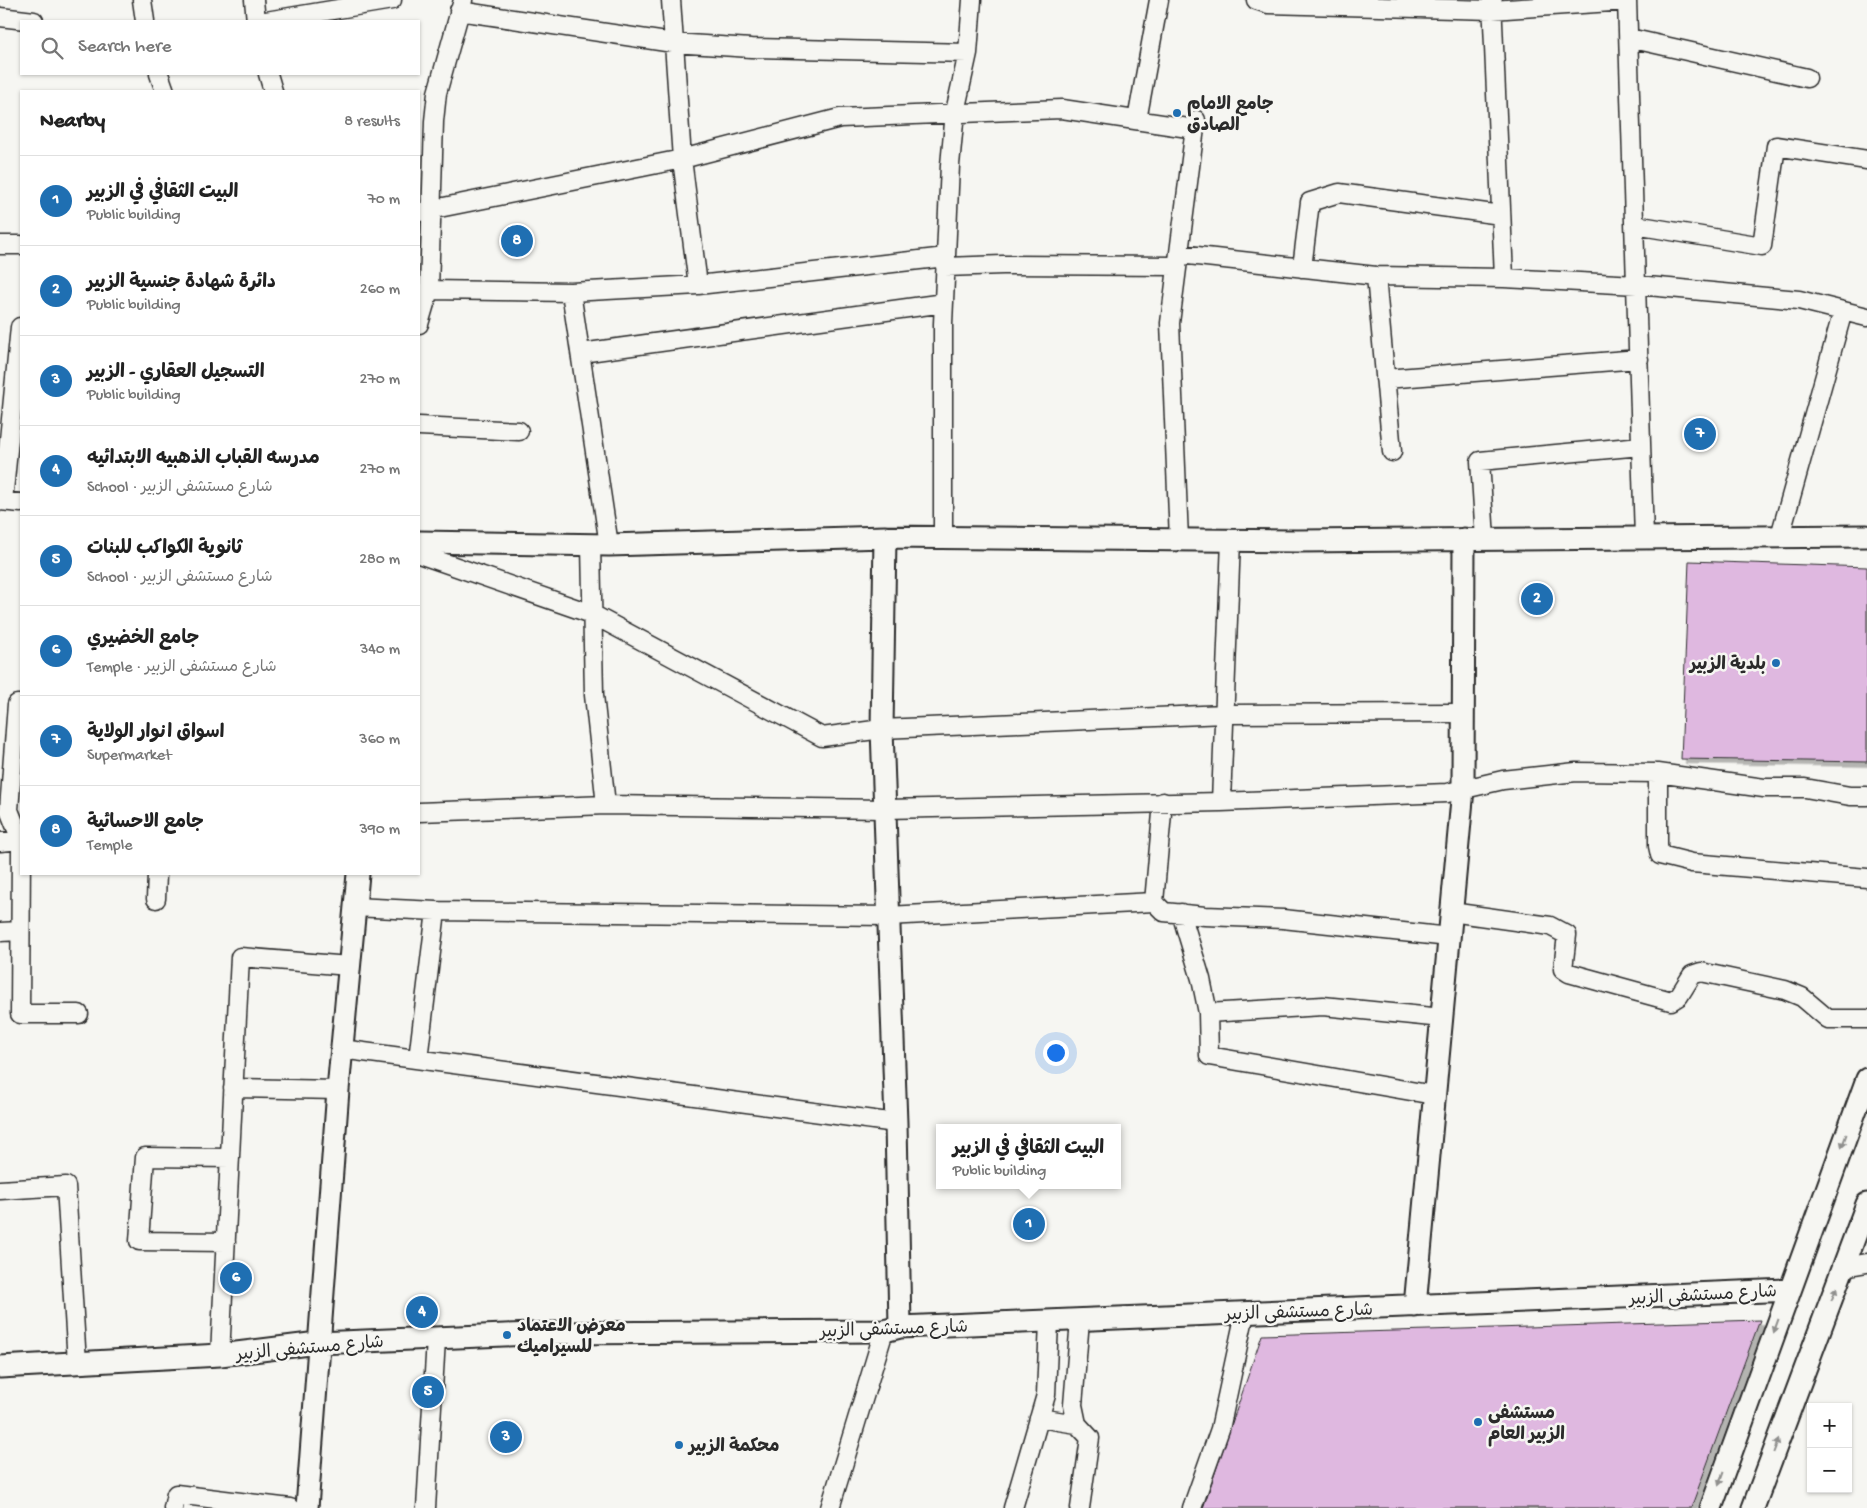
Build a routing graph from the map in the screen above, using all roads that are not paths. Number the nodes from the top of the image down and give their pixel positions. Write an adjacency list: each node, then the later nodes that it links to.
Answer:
1 (142, 0): 13 (street)
2 (254, 0): 14 (street)
3 (392, 0): 15 (street)
4 (671, 0): 17 (street)
5 (972, 0): 18 (street)
6 (1159, 0): 25 (street)
7 (1256, 0): 10 (street)
8 (1627, 1): 10 (street); 16 (street)
9 (461, 5): 17 (street); 26 (street)
10 (1492, 5): 30 (street)
11 (0, 17): 12 (street)
12 (26, 20)
13 (145, 20)
14 (256, 20)
15 (272, 20)
16 (1629, 38): 21 (street); 31 (street)
17 (673, 43): 18 (street); 27 (street)
18 (968, 53): 24 (street)
19 (160, 75): 22 (street)
20 (268, 75): 23 (street)
21 (1807, 78)
22 (165, 90)
23 (273, 90)
24 (955, 112): 25 (street); 27 (street); 35 (street)
25 (1137, 120): 34 (street)
26 (426, 122): 29 (street)
27 (682, 160): 29 (street); 39 (street)
28 (1867, 160): 31 (street)
29 (425, 210): 41 (street)
30 (1501, 215): 36 (street); 38 (street)
31 (1635, 226): 40 (street)
32 (0, 245): 33 (street)
33 (20, 245)
34 (1178, 260): 35 (street); 36 (street); 63 (street)
35 (946, 262): 39 (street); 43 (street)
36 (1302, 268): 37 (street)
37 (1376, 276): 38 (street); 50 (street)
38 (1504, 278): 40 (street)
39 (698, 285): 42 (street)
40 (1637, 285): 44 (street); 49 (street)
41 (429, 290): 42 (street); 46 (street)
42 (571, 292): 48 (street)
43 (944, 303): 48 (street); 60 (street)
44 (1843, 312): 45 (street); 57 (street)
45 (1867, 318)
46 (420, 321)
47 (20, 327): 55 (street)
48 (580, 353): 66 (street)
49 (1640, 359): 50 (street); 53 (street)
50 (1385, 379): 54 (street)
51 (420, 426): 52 (street)
52 (519, 431)
53 (1642, 446): 61 (street); 62 (street)
54 (1392, 452)
55 (1, 501): 56 (street)
56 (20, 504)
57 (1780, 536): 58 (street); 61 (street)
58 (1867, 536)
59 (885, 537): 60 (street); 66 (street); 72 (street)
60 (943, 538): 63 (street)
61 (1644, 538): 62 (street)
62 (1475, 539): 64 (street); 70 (street)
63 (1179, 540): 64 (street)
64 (1231, 540): 71 (street)
65 (420, 542): 66 (street)
66 (600, 545): 68 (street)
67 (420, 554): 68 (street)
68 (592, 614): 72 (street); 78 (street)
69 (20, 704): 79 (street)
70 (1463, 713): 71 (street); 74 (street)
71 (1224, 714): 72 (street); 77 (street)
72 (882, 729): 80 (street)
73 (1658, 773): 74 (street); 75 (street); 88 (street)
74 (1462, 789): 77 (street); 93 (street)
75 (1867, 796)
76 (1163, 802): 77 (street); 80 (street); 90 (street)
77 (1221, 802)
78 (606, 805): 80 (street); 81 (street)
79 (5, 809): 82 (street)
80 (886, 809): 95 (street)
81 (420, 812)
82 (20, 838)
83 (20, 840): 84 (street)
84 (0, 842)
85 (21, 875): 96 (street)
86 (157, 875): 89 (street)
87 (358, 875): 91 (street)
88 (1867, 878)
89 (156, 899)
90 (1154, 902): 94 (street); 95 (street)
91 (354, 907): 92 (street); 99 (street)
92 (436, 911): 95 (street); 105 (street)
93 (1452, 912): 98 (street); 103 (street)
94 (1181, 913): 98 (street); 100 (street)
95 (888, 916): 110 (street)
96 (20, 931): 97 (street); 101 (street)
97 (0, 932)
98 (1449, 937): 102 (street)
99 (349, 966): 104 (street); 107 (street)
100 (1208, 1013): 102 (street); 109 (street)
101 (80, 1014)
102 (1442, 1018): 109 (street)
103 (1867, 1020)
104 (341, 1049): 105 (street); 108 (street)
105 (418, 1059): 110 (street)
106 (1867, 1079): 117 (street, one-way to 117)
107 (233, 1088): 108 (street); 111 (street)
108 (338, 1090): 124 (street)
109 (1434, 1095): 118 (street)
110 (896, 1123): 122 (street)
111 (230, 1158): 114 (street); 114 (street)
112 (0, 1190): 126 (street)
113 (1867, 1204): 116 (street)
114 (226, 1242): 125 (street)
115 (1867, 1263): 116 (street)
116 (1844, 1267): 139 (street, one-way to 116)
117 (1789, 1290): 118 (street, شارع مستشفى الزبير); 138 (street, one-way to 138)
118 (1415, 1306): 119 (street, شارع مستشفى الزبير)
119 (1245, 1313): 120 (street, شارع مستشفى الزبير); 137 (street)
120 (1080, 1320): 121 (street, شارع مستشفى الزبير); 129 (street)
121 (1049, 1321): 122 (street, شارع مستشفى الزبير); 128 (street)
122 (892, 1329): 123 (street, شارع مستشفى الزبير); 134 (street)
123 (436, 1339): 124 (street, شارع مستشفى الزبير); 133 (street)
124 (318, 1343): 125 (street, شارع مستشفى الزبير); 132 (street)
125 (220, 1355): 126 (street, شارع مستشفى الزبير)
126 (78, 1363): 127 (street, شارع مستشفى الزبير)
127 (0, 1367)
128 (1039, 1418): 129 (street); 135 (street)
129 (1077, 1424): 136 (street)
130 (173, 1508): 131 (street)
131 (290, 1508)
132 (307, 1508)
133 (426, 1508)
134 (830, 1508)
135 (1013, 1508)
136 (1080, 1508)
137 (1192, 1508)
138 (1711, 1508)
139 (1753, 1508)

